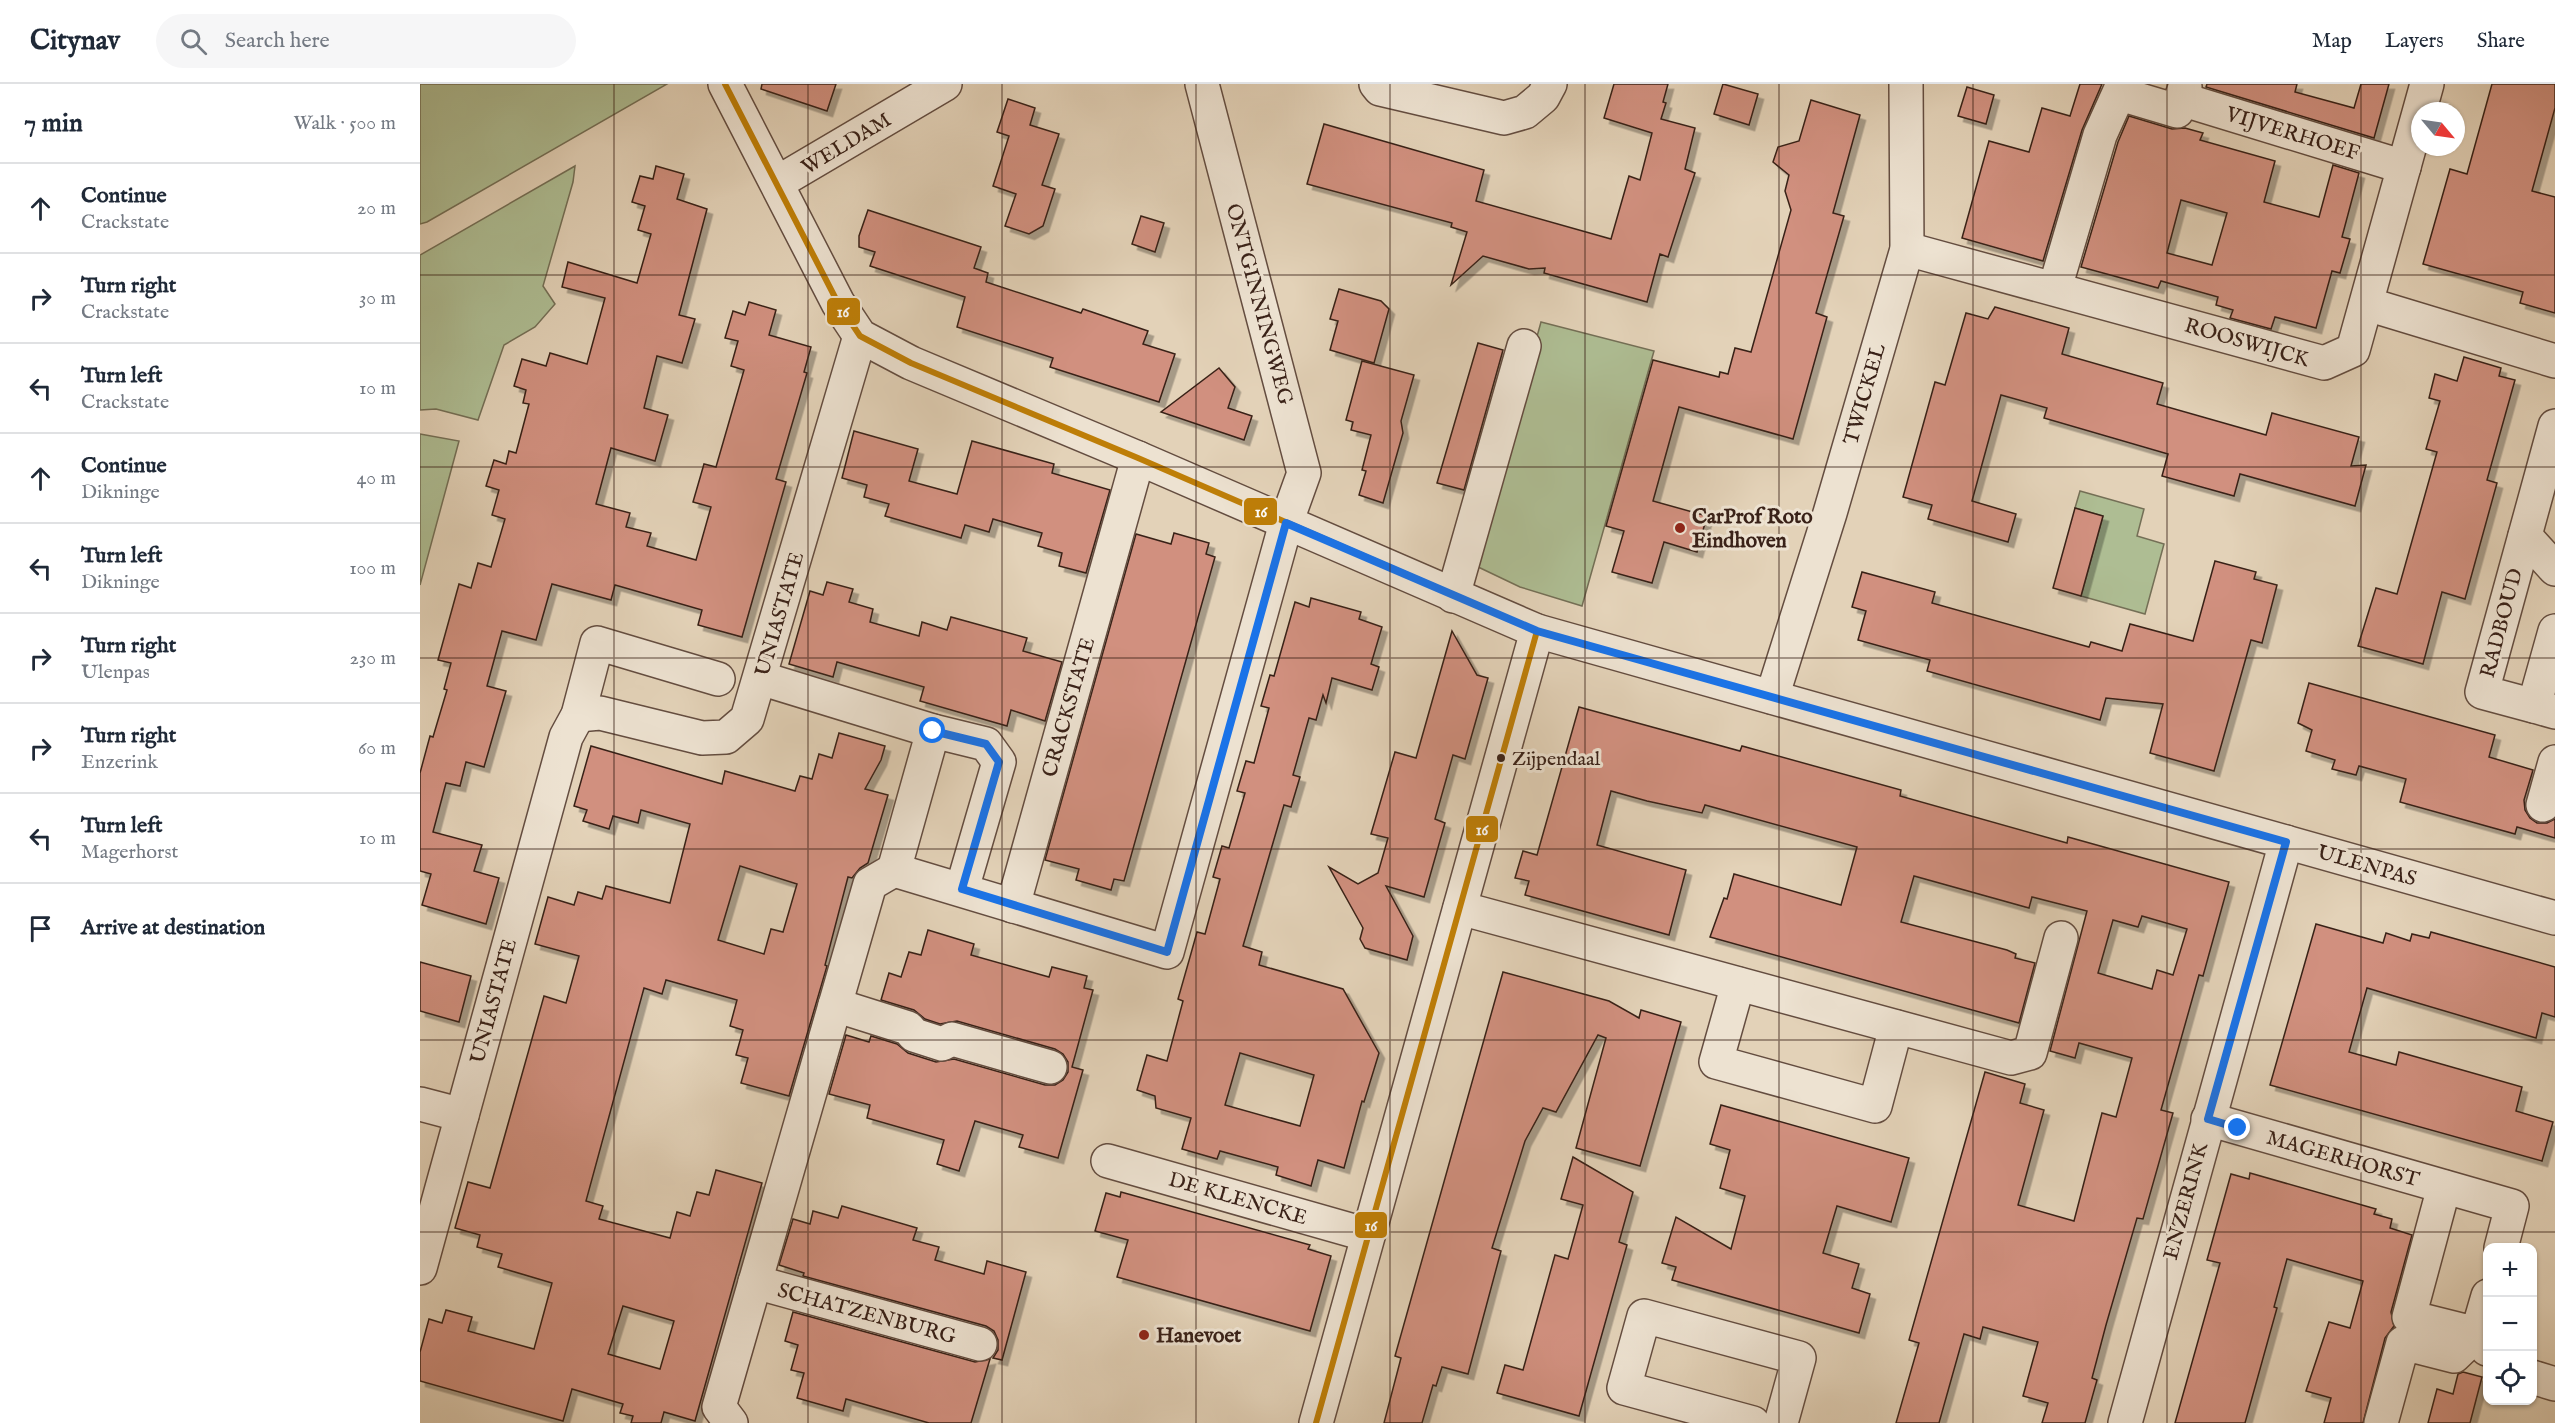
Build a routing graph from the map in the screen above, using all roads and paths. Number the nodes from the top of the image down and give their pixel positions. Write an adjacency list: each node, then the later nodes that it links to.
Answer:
1 (725, 84): 11 (street, ULENPAS)
2 (945, 84): 11 (street, WELDAM)
3 (1202, 84): 20 (street, ONTGINNINGWEG)
4 (1376, 84): 5 (street)
5 (1550, 84)
6 (1906, 84): 12 (street, TWICKEL)
7 (2427, 84): 10 (street, ROOSWIJCK)
8 (2122, 89): 9 (street, VIJVERHOEF); 13 (street, VIJVERHOEF)
9 (2183, 92): 10 (street, VIJVERHOEF)
10 (2404, 167): 14 (street, ROOSWIJCK)
11 (777, 183): 15 (street, ULENPAS)
12 (1907, 249): 13 (street, ROOSWIJCK); 28 (street, TWICKEL)
13 (2055, 288): 14 (street, ROOSWIJCK)
14 (2367, 304): 17 (street)
15 (860, 336): 19 (street, ULENPAS); 26 (street, UNIASTATE)
16 (1524, 346): 23 (street)
17 (2555, 361)
18 (2555, 426): 21 (street, RADBOUD)
19 (1138, 458): 20 (street, ULENPAS); 37 (street, CRACKSTATE)
20 (1286, 523): 23 (street, ULENPAS); 37 (street, ONTGINNINGWEG)
21 (2525, 536): 22 (street, RADBOUD); 29 (street, RADBOUD)
22 (2555, 569)
23 (1453, 596): 24 (street, ULENPAS)
24 (1537, 631): 28 (street, ULENPAS); 38 (street)
25 (2555, 631): 29 (street, RADBOUD)
26 (760, 678): 30 (street, UNIASTATE); 31 (street)
27 (718, 679): 30 (street, UNIASTATE)
28 (1772, 697): 34 (street, ULENPAS)
29 (2545, 709)
30 (578, 715): 46 (street, UNIASTATE)
31 (933, 731): 35 (street); 36 (street)
32 (2555, 762): 33 (street)
33 (2543, 805)
34 (2286, 842): 39 (street, ULENPAS); 47 (street, ENZERINK)
35 (894, 870): 36 (street); 42 (street)
36 (962, 889): 37 (street)
37 (1012, 906)
38 (1460, 908): 41 (street); 50 (street)
39 (2555, 918)
40 (2061, 938): 43 (street)
41 (1738, 984): 43 (street); 43 (street)
42 (835, 1005): 44 (street); 53 (street, SCHATZENBURG)
43 (1896, 1028)
44 (1050, 1067)
45 (420, 1104): 46 (street)
46 (462, 1115): 52 (street, UNIASTATE)
47 (2208, 1119): 49 (street, MAGERHORST); 64 (street, ENZERINK)
48 (1108, 1161): 50 (street, DE KLENCKE)
49 (2444, 1186): 51 (street, MAGERHORST); 55 (street, MAGERHORST)
50 (1368, 1235): 61 (street)
51 (2502, 1243)
52 (420, 1268)
53 (755, 1282): 56 (street, SCHATZENBURG); 60 (street, SCHATZENBURG)
54 (2487, 1297): 55 (street)
55 (2482, 1342): 65 (street)
56 (980, 1344)
57 (2537, 1379): 58 (street)
58 (2555, 1384)
59 (1689, 1415): 62 (street); 63 (street)
60 (731, 1423)
61 (1316, 1423)
62 (1753, 1423)
63 (1781, 1423)
64 (2125, 1423)
65 (2381, 1423)

